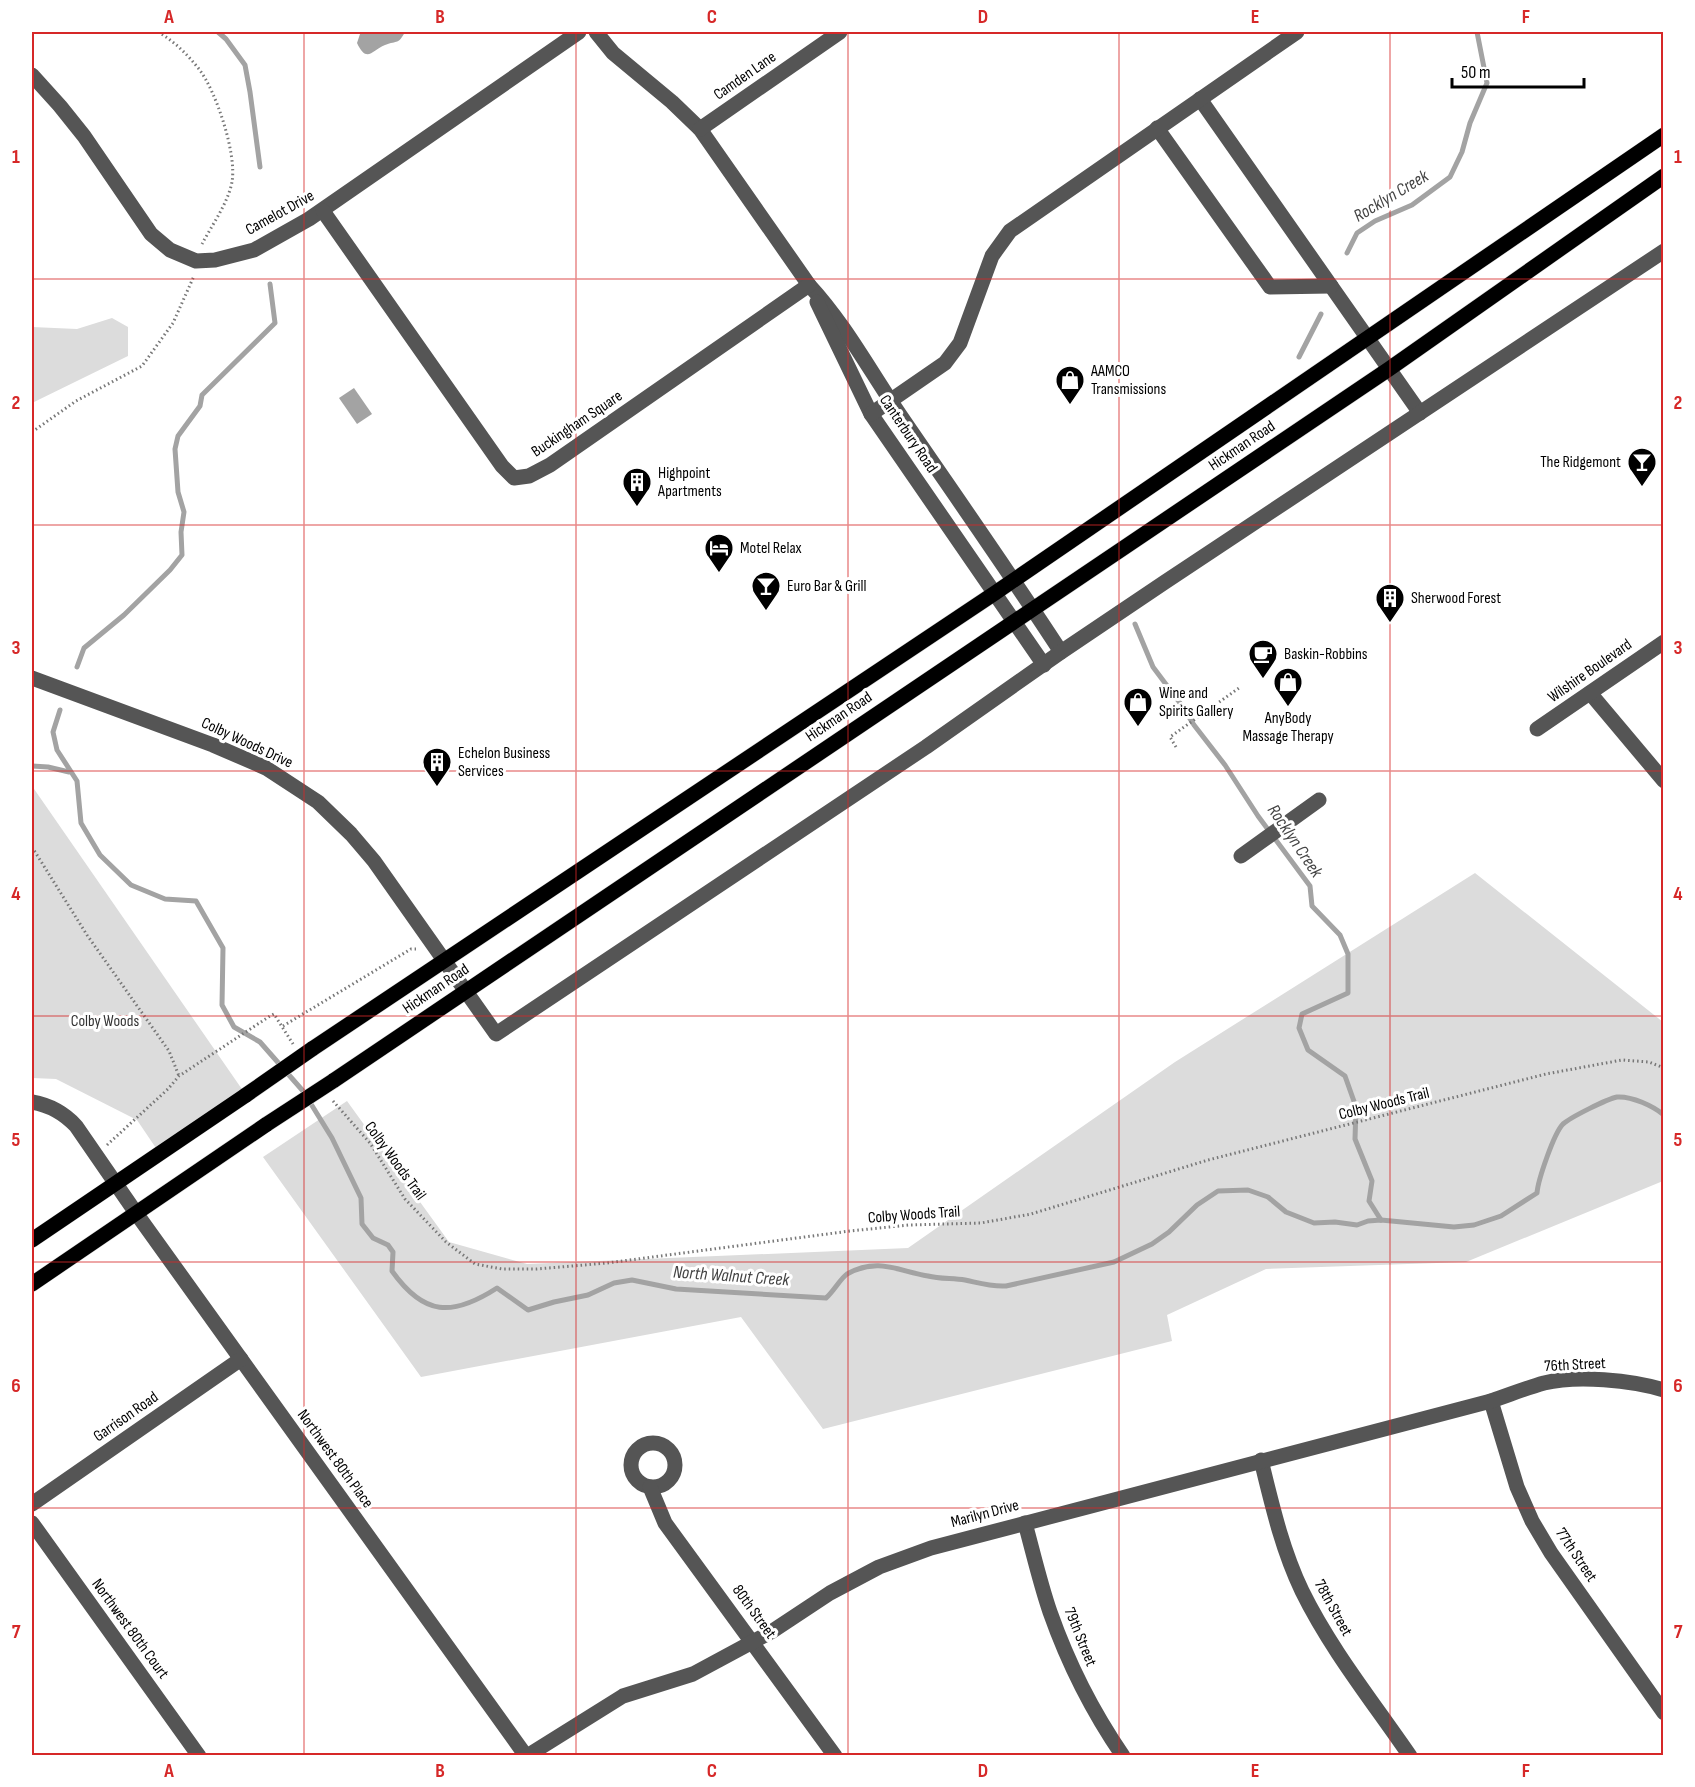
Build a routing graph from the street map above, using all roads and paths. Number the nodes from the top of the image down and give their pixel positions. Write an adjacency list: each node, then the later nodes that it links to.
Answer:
1 (579, 32): 11 (street, Camelot Drive)
2 (596, 32): 8 (street, Canterbury Road)
3 (840, 32): 8 (street, Camden Lane)
4 (1297, 32): 6 (street)
5 (32, 75): 11 (street, Camelot Drive)
6 (1200, 99): 7 (street); 14 (street)
7 (1157, 128): 14 (street); 17 (street)
8 (699, 129): 13 (street, Canterbury Road)
9 (1664, 135): 15 (main road, Hickman Road)
10 (1664, 176): 16 (main road, Hickman Road)
11 (323, 211): 13 (street, Buckingham Square)
12 (1664, 251): 18 (street)
13 (809, 285): 17 (street, Canterbury Road); 19 (street, Canterbury Road)
14 (1331, 286): 15 (street)
15 (1366, 337): 16 (street); 20 (main road, Hickman Road)
16 (1389, 369): 18 (street); 22 (main road, Hickman Road)
17 (891, 400): 19 (street); 20 (street, Canterbury Road)
18 (1420, 413): 25 (street)
19 (871, 414): 21 (street, Canterbury Road)
20 (1014, 580): 21 (main road, Hickman Road); 22 (street, Canterbury Road)
21 (994, 593): 23 (street, Canterbury Road); 37 (main road, Hickman Road)
22 (1033, 609): 23 (main road, Hickman Road); 25 (street, Canterbury Road)
23 (1014, 621): 26 (street, Canterbury Road); 38 (main road, Hickman Road)
24 (1664, 642): 29 (street, Wilshire Boulevard)
25 (1061, 652): 26 (street)
26 (1044, 665): 38 (street, Colby Woods Drive)
27 (32, 678): 37 (street, Colby Woods Drive)
28 (1239, 688): 31 (path)
29 (1590, 693): 30 (street, Wilshire Boulevard); 32 (street)
30 (1537, 729)
31 (1176, 747)
32 (1664, 781)
33 (1319, 800): 35 (street)
34 (32, 847): 42 (path)
35 (1241, 856)
36 (419, 949): 39 (path)
37 (445, 960): 38 (street, Colby Woods Drive); 40 (main road, Hickman Road)
38 (467, 990): 47 (main road, Hickman Road, bridge)
39 (283, 1026): 40 (path); 42 (path)
40 (305, 1051): 46 (main road, Hickman Road, bridge)
41 (1664, 1068): 43 (path, Colby Woods Trail)
42 (179, 1076): 45 (path)
43 (331, 1100)
44 (32, 1102): 45 (street, Northwest 80th Place)
45 (96, 1155): 46 (street, Northwest 80th Place)
46 (116, 1183): 47 (street, Northwest 80th Place); 48 (main road, Hickman Road)
47 (136, 1213): 49 (main road, Hickman Road); 50 (street, Northwest 80th Place)
48 (32, 1240)
49 (32, 1284)
50 (241, 1359): 55 (street, Garrison Road); 61 (street, Northwest 80th Place)
51 (1664, 1390): 52 (street, 76th Street)
52 (1491, 1401): 53 (street, Marilyn Drive); 59 (street, 77th Street)
53 (1261, 1460): 56 (street, Marilyn Drive); 64 (street, 78th Street)
54 (650, 1487): 58 (street, 80th Street)
55 (32, 1504)
56 (1025, 1522): 58 (street, Marilyn Drive); 63 (street, 79th Street)
57 (32, 1523): 60 (street, Northwest 80th Court)
58 (753, 1641): 61 (street, Marilyn Drive); 62 (street, 80th Street)
59 (1664, 1713)
60 (199, 1755)
61 (526, 1755)
62 (835, 1755)
63 (1124, 1755)
64 (1410, 1755)

